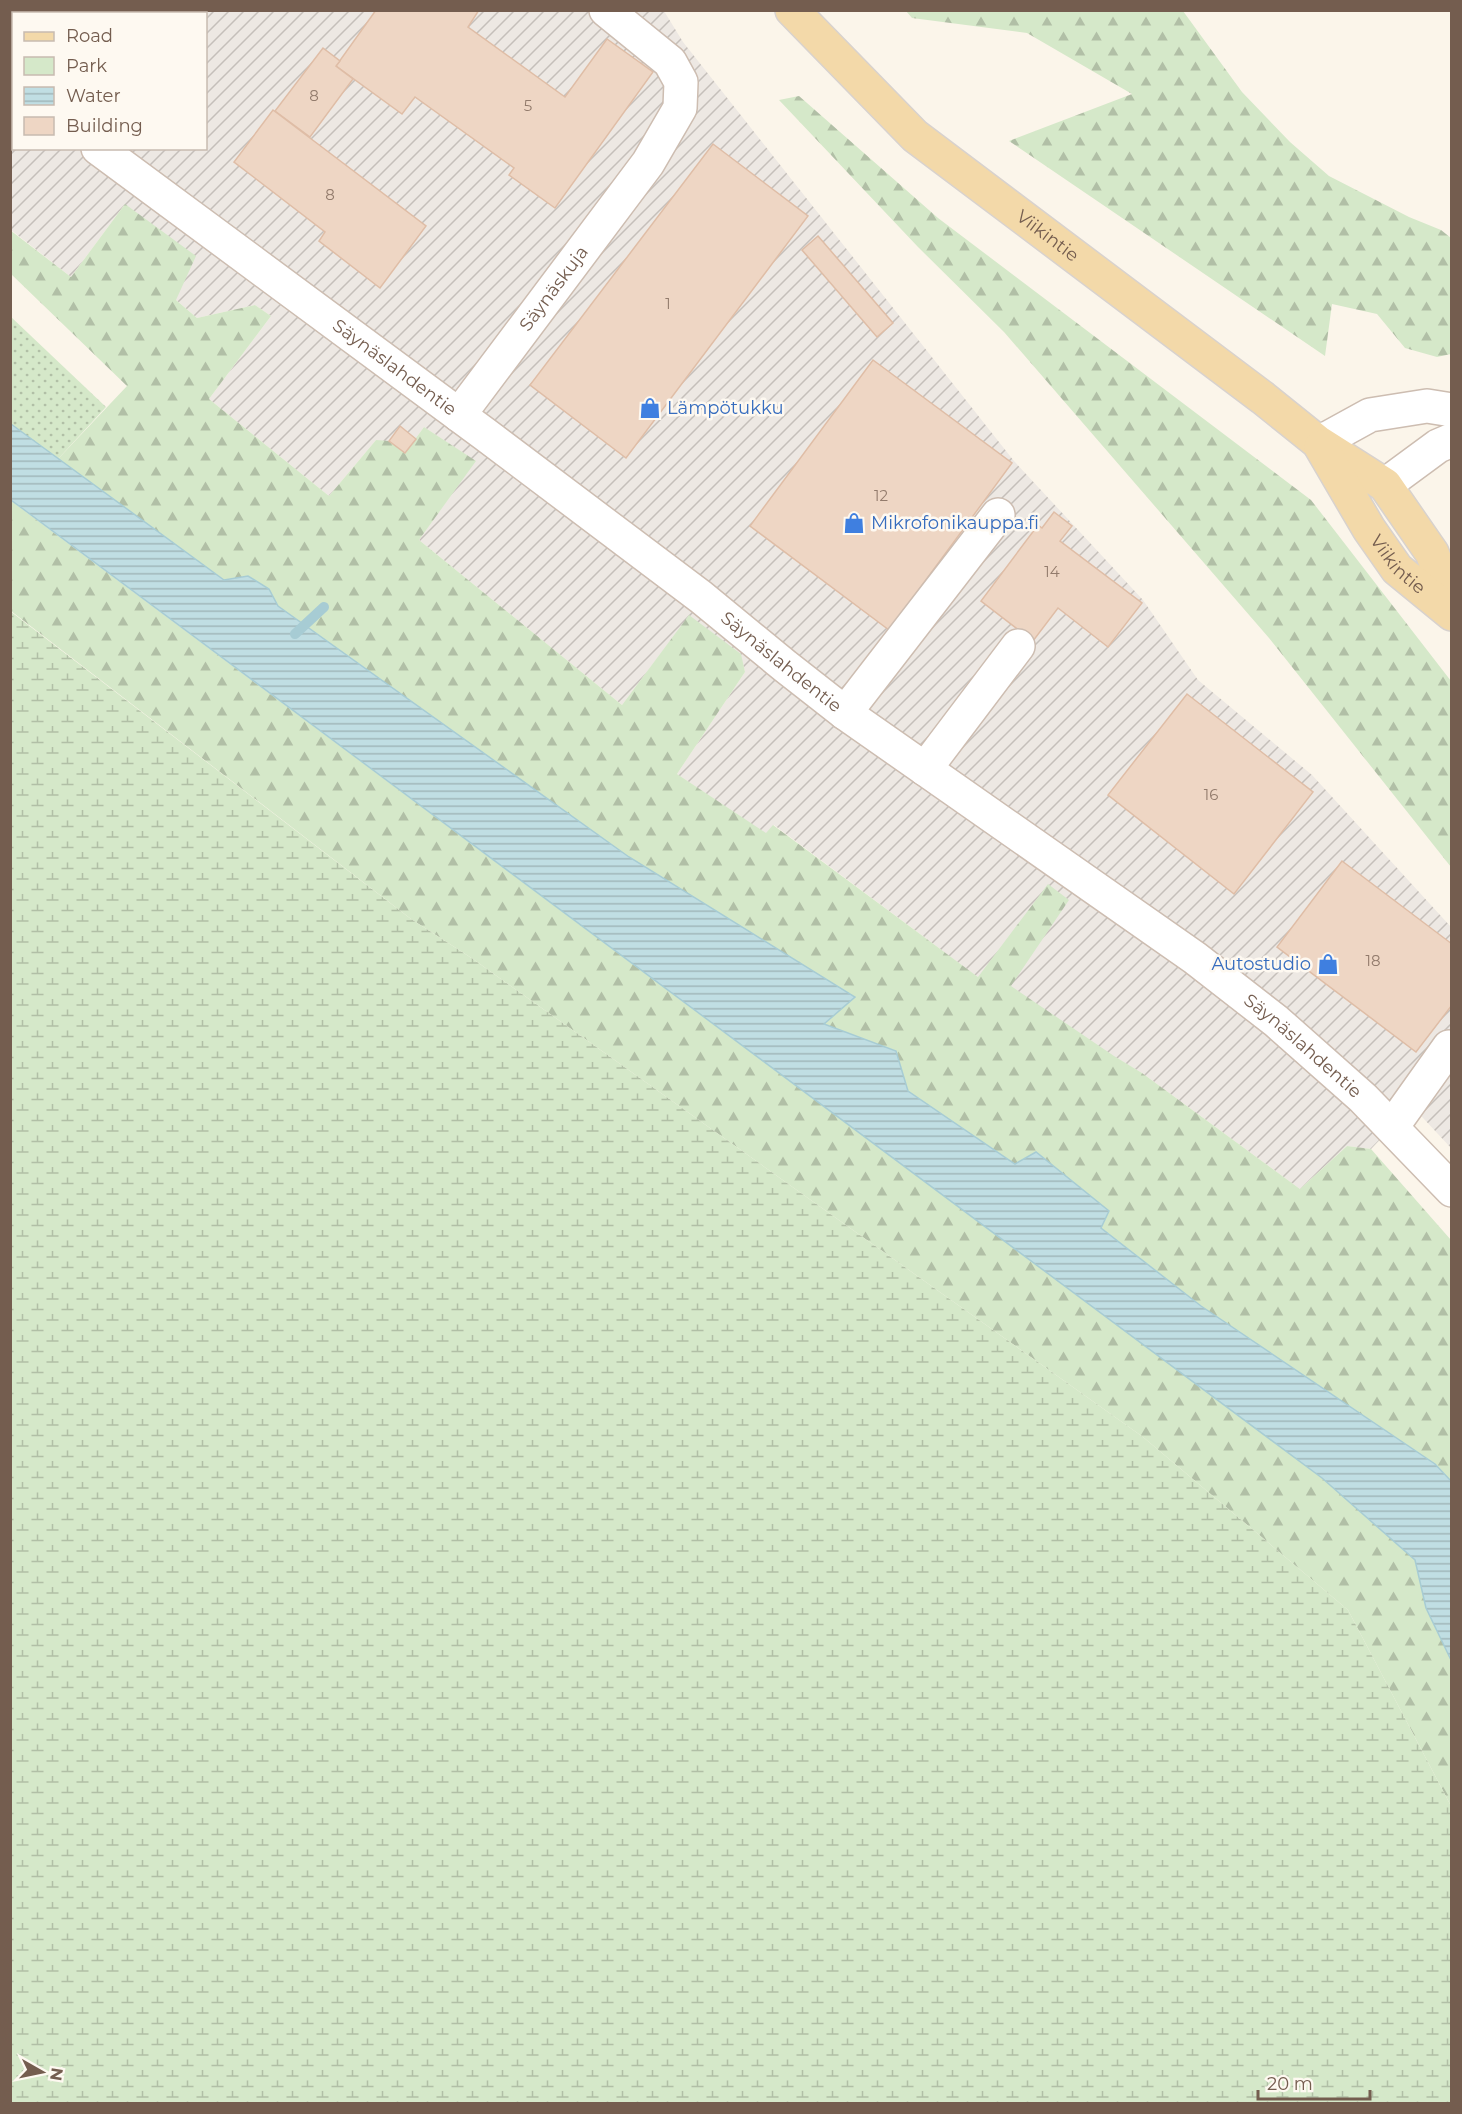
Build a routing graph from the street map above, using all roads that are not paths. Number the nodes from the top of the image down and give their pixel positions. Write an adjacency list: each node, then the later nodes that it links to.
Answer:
1 (606, 10): 5 (street, Säynäskuja)
2 (792, 10): 7 (main road, Viikintie)
3 (101, 150): 5 (street, Säynäslahdentie)
4 (1452, 410): 7 (street)
5 (459, 415): 13 (street, Säynäslahdentie)
6 (1452, 440): 8 (street)
7 (1319, 443): 8 (main road, Viikintie); 11 (main road, Viikintie)
8 (1385, 485): 10 (main road, Viikintie)
9 (998, 514): 13 (street)
10 (1452, 603)
11 (1452, 614)
12 (1018, 646): 14 (street)
13 (845, 713): 14 (street, Säynäslahdentie)
14 (925, 769): 16 (street, Säynäslahdentie)
15 (1449, 1047): 16 (street)
16 (1392, 1127): 17 (street, Säynäslahdentie)
17 (1451, 1189)

